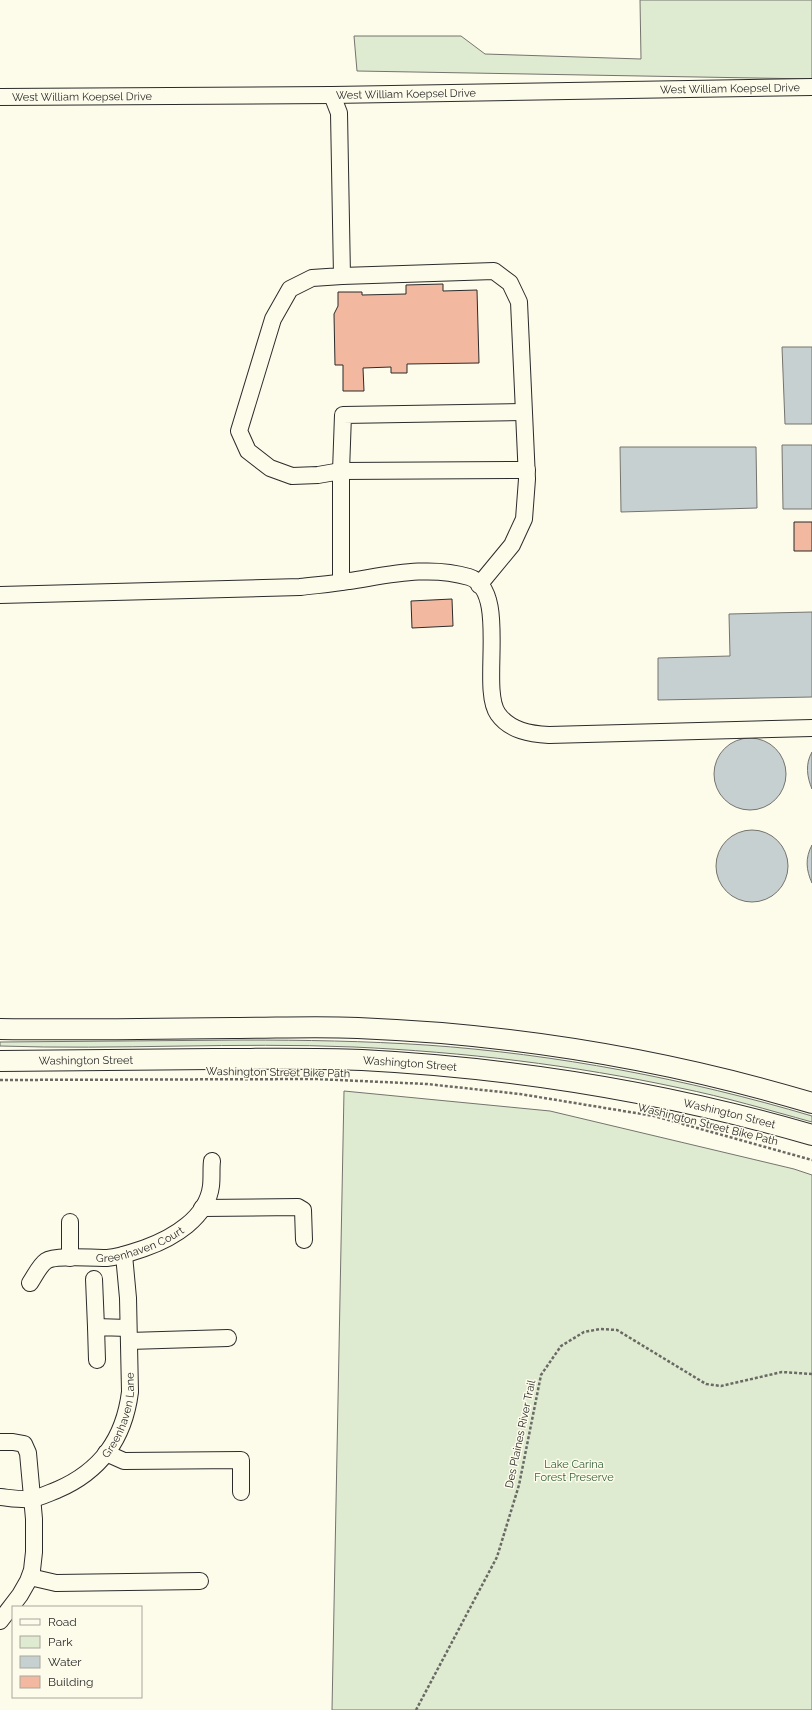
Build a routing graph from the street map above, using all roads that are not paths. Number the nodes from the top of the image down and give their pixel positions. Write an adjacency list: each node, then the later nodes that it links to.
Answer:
1 (812, 87): 2 (street, West William Koepsel Drive)
2 (332, 95): 3 (street, West William Koepsel Drive); 4 (street)
3 (0, 97)
4 (342, 276): 5 (street); 6 (street)
5 (523, 412): 6 (street); 7 (street)
6 (342, 470): 7 (street); 8 (street)
7 (527, 470): 9 (street)
8 (341, 582): 9 (street); 10 (street)
9 (479, 585): 11 (street)
10 (0, 595)
11 (812, 728)
12 (0, 1029): 14 (main road)
13 (0, 1061): 15 (main road, Washington Street)
14 (812, 1103)
15 (812, 1135)
16 (212, 1161): 17 (street, Greenhaven Court)
17 (202, 1208): 19 (street); 20 (street, Greenhaven Court)
18 (70, 1222): 21 (street)
19 (304, 1240)
20 (124, 1255): 21 (street, Greenhaven Court); 25 (street, Greenhaven Lane)
21 (70, 1258): 23 (street, Greenhaven Court)
22 (94, 1279): 24 (street)
23 (30, 1283)
24 (96, 1327): 25 (street); 27 (street)
25 (128, 1334): 26 (street); 29 (street, Greenhaven Lane)
26 (228, 1338)
27 (97, 1360)
28 (0, 1442): 32 (street)
29 (106, 1453): 30 (street); 32 (street, Greenhaven Lane)
30 (241, 1492)
31 (0, 1497): 32 (street, Greenhaven Lane)
32 (32, 1499): 33 (street)
33 (30, 1577): 34 (street); 35 (street)
34 (200, 1581)
35 (0, 1620)

